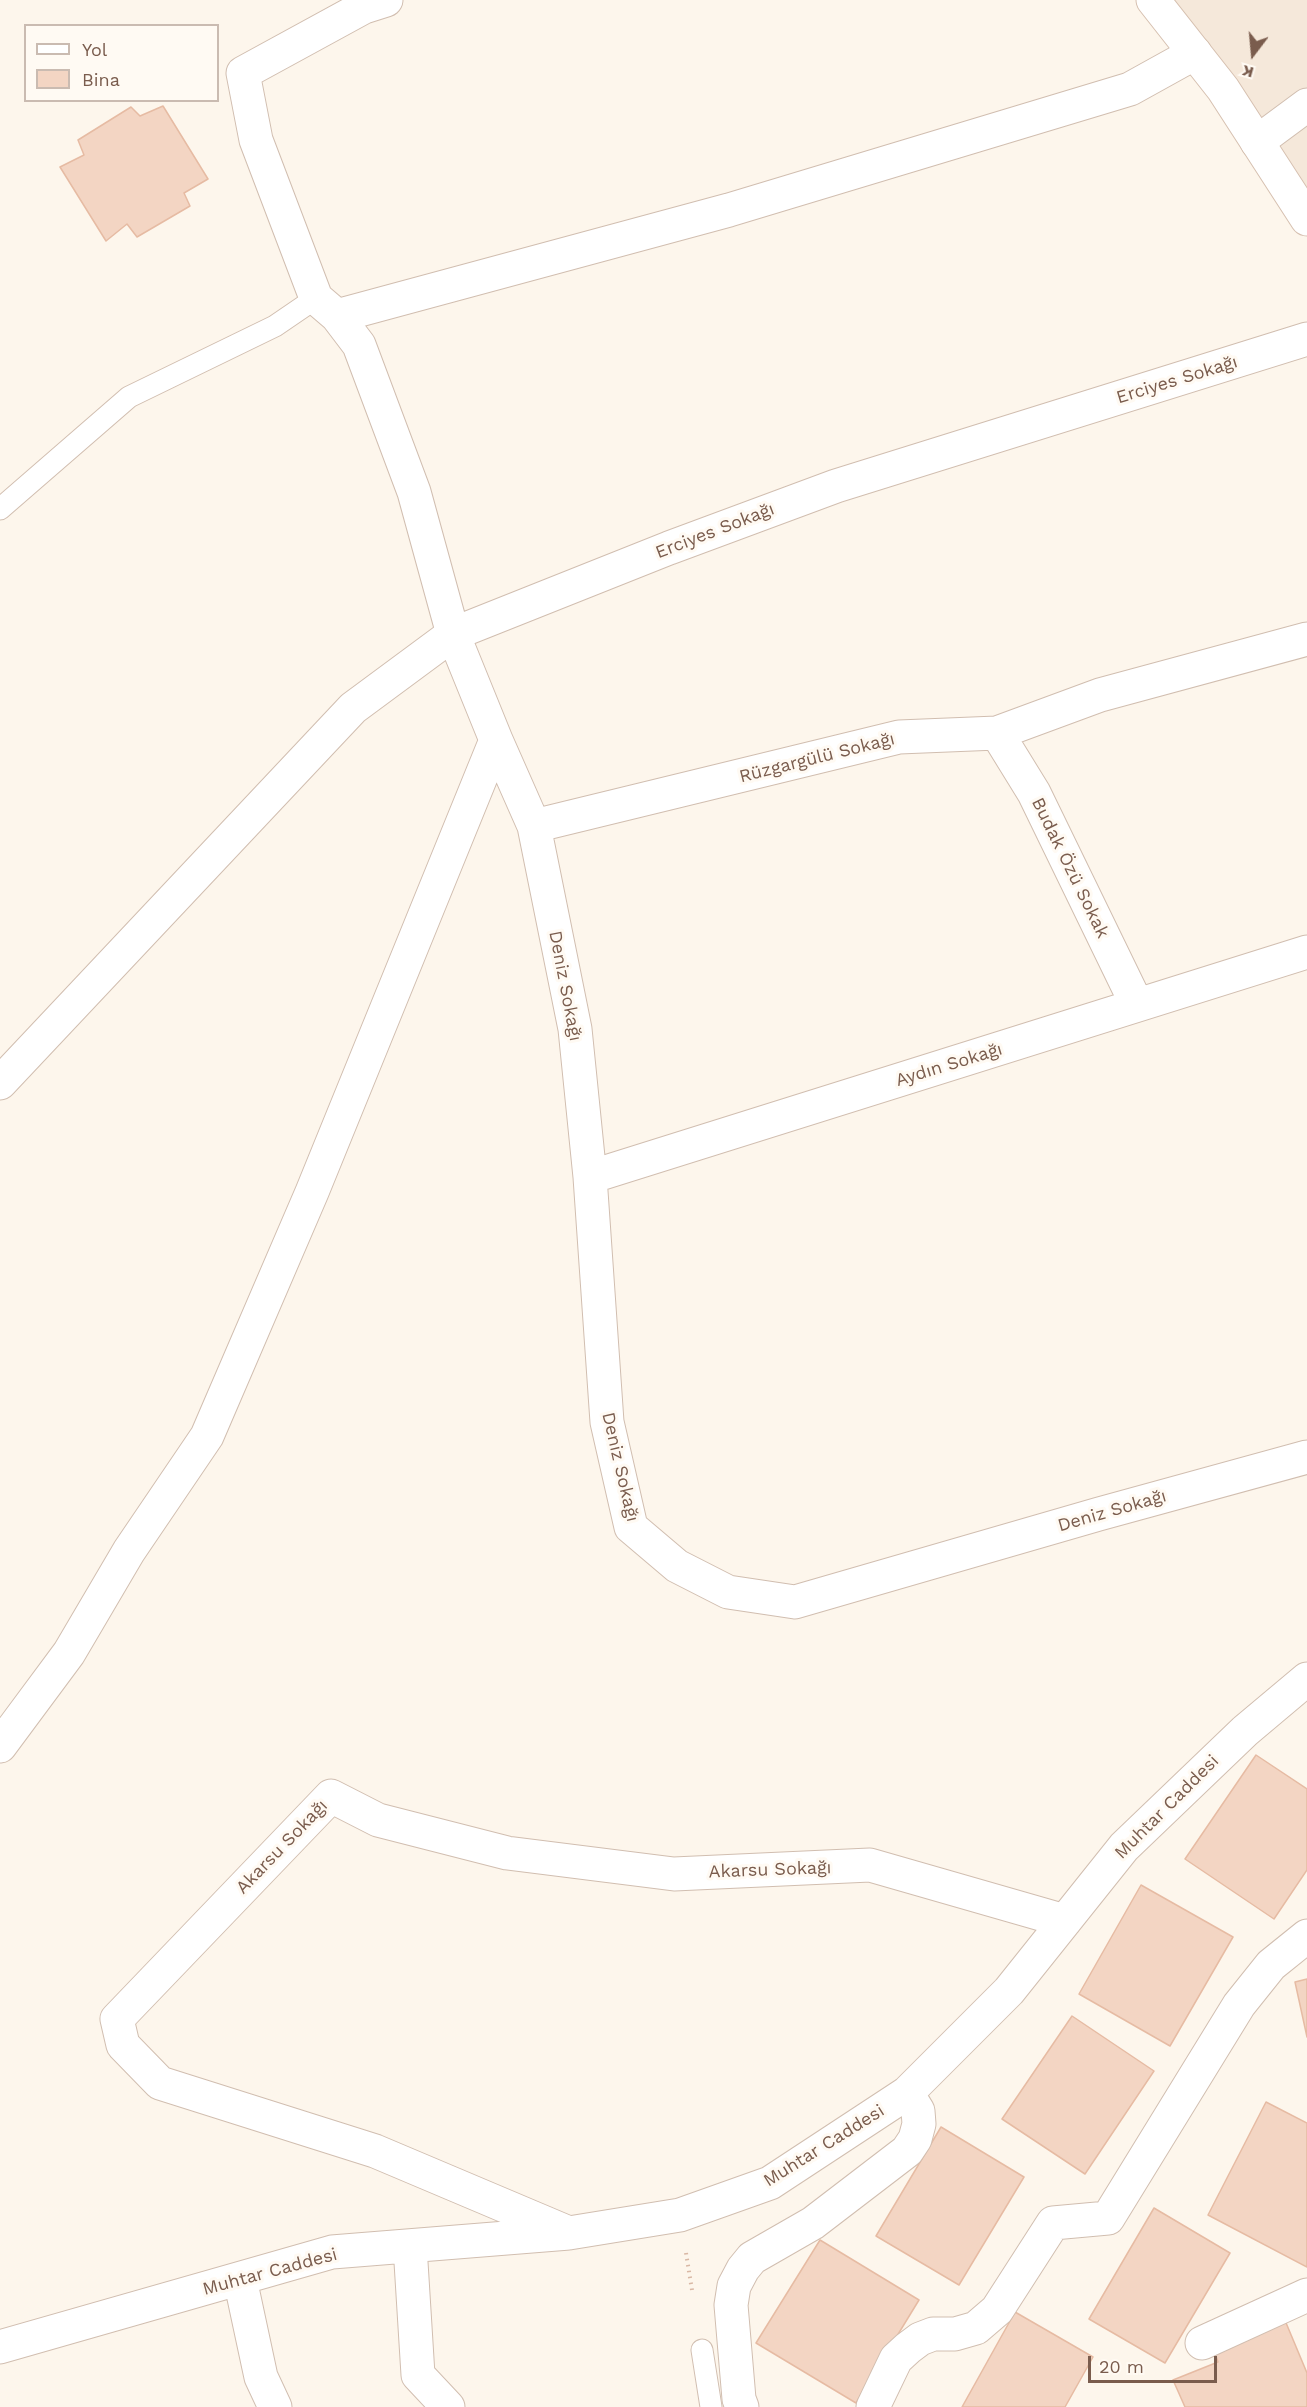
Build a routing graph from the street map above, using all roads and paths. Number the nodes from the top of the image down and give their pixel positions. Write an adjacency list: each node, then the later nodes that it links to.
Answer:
1 (386, 0): 7 (street)
2 (1153, 0): 3 (street)
3 (1195, 53): 5 (street); 7 (street)
4 (1307, 105): 5 (street)
5 (1257, 142): 6 (street)
6 (1307, 219)
7 (326, 307): 9 (lane); 10 (street)
8 (1307, 339): 10 (street, Erciyes Sokağı)
9 (0, 509)
10 (453, 634): 13 (street, Deniz Sokağı); 17 (street, Erciyes Sokağı)
11 (1307, 639): 12 (street, Rüzgargülü Sokağı)
12 (997, 734): 14 (street, Rüzgargülü Sokağı); 16 (street, Budak Özü Sokak)
13 (496, 740): 14 (street, Deniz Sokağı); 21 (street)
14 (534, 826): 18 (street, Deniz Sokağı)
15 (1307, 952): 16 (street, Aydın Sokağı)
16 (1137, 1005): 18 (street, Aydın Sokağı)
17 (0, 1083)
18 (591, 1177): 19 (street, Deniz Sokağı)
19 (1307, 1457)
20 (1307, 1679): 22 (street, Muhtar Caddesi)
21 (0, 1746)
22 (1065, 1921): 24 (street, Muhtar Caddesi); 26 (street, Akarsu Sokağı)
23 (1307, 1936): 37 (street)
24 (907, 2093): 25 (street, Muhtar Caddesi); 36 (street)
25 (680, 2215): 26 (street, Muhtar Caddesi); 32 (path)
26 (569, 2233): 27 (street, Muhtar Caddesi)
27 (410, 2246): 28 (street, Muhtar Caddesi); 34 (street)
28 (240, 2279): 31 (street, Muhtar Caddesi); 33 (street)
29 (1307, 2295): 30 (street)
30 (1202, 2343)
31 (0, 2348)
32 (702, 2350): 35 (lane)
33 (275, 2407)
34 (448, 2407)
35 (711, 2407)
36 (742, 2407)
37 (873, 2407)

